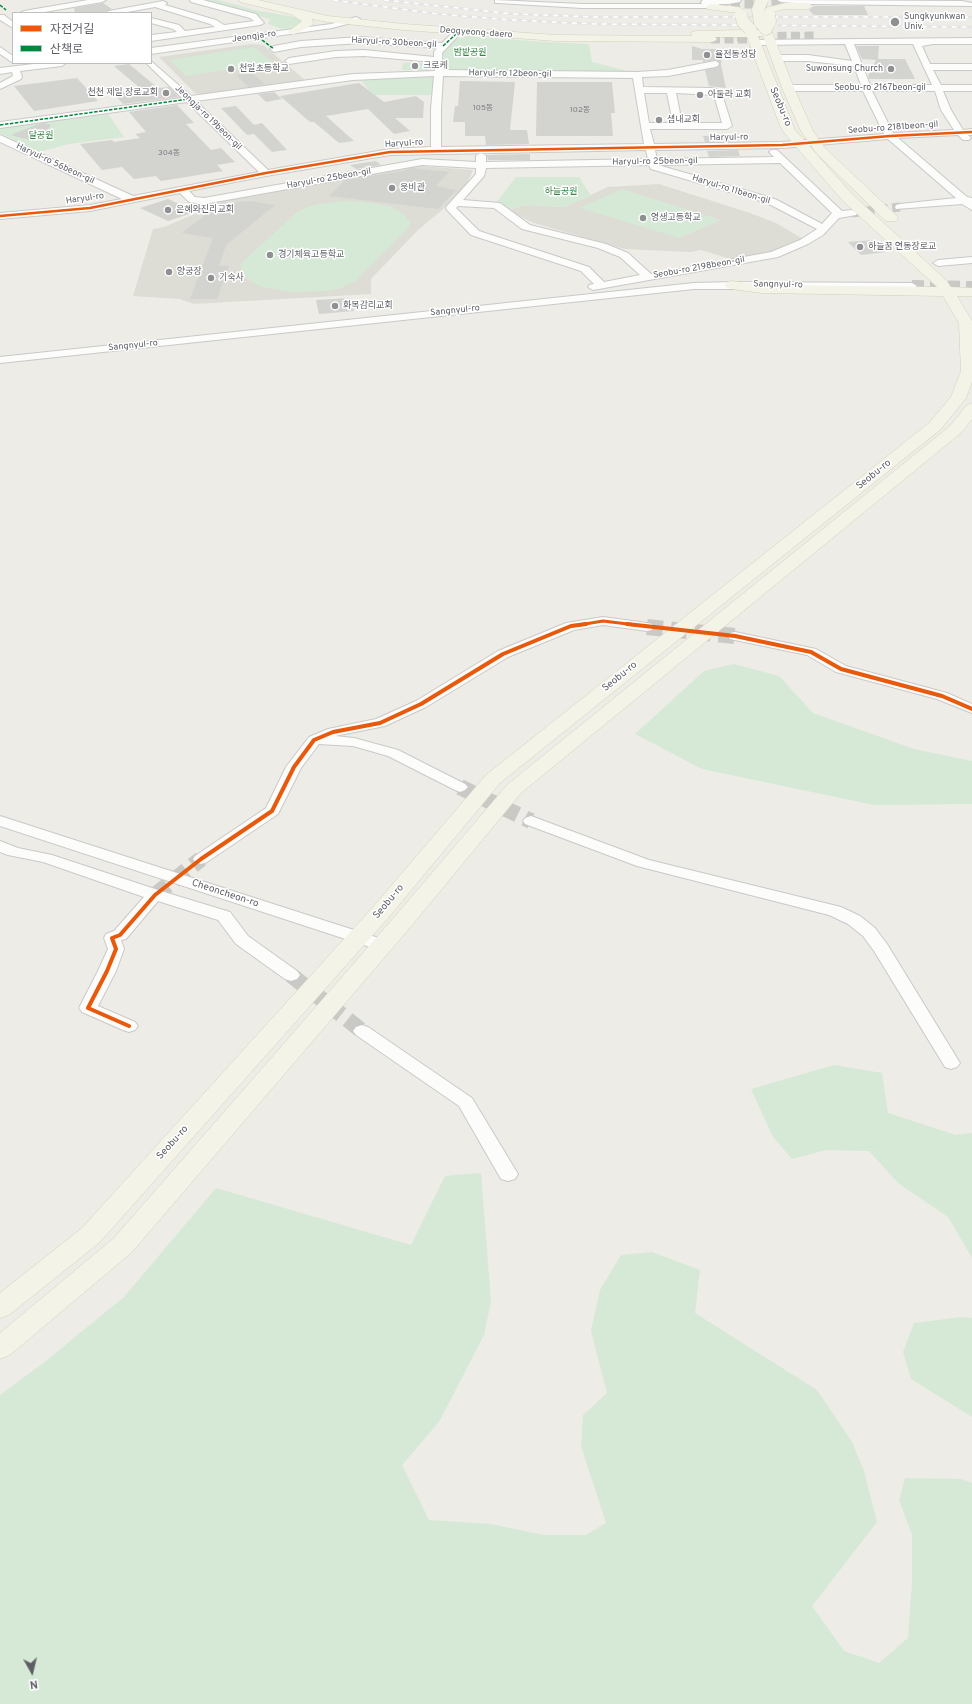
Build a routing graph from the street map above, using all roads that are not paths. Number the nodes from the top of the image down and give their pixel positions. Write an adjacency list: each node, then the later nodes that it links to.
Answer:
1 (102, 0): 16 (street)
2 (194, 0): 31 (street)
3 (244, 0): 21 (main road, Deogyeong-daero)
4 (267, 0): 25 (main road, Deogyeong-daero)
5 (496, 0): 12 (street)
6 (512, 0): 11 (street)
7 (753, 0): 36 (main road)
8 (762, 0): 36 (main road, bridge)
9 (781, 0): 14 (street)
10 (169, 1): 13 (street)
11 (586, 2): 12 (street)
12 (705, 3): 18 (main road)
13 (154, 4): 24 (street); 31 (street)
14 (808, 4): 17 (street); 19 (main road)
15 (819, 4): 17 (street)
16 (76, 5): 22 (street); 23 (street)
17 (970, 5)
18 (740, 6): 36 (main road, bridge)
19 (770, 8): 36 (main road, bridge)
20 (6, 10): 26 (street)
21 (293, 11): 28 (main road, Deogyeong-daero); 32 (main road)
22 (37, 12)
23 (83, 12)
24 (124, 12)
25 (338, 14): 28 (main road, Deogyeong-daero); 40 (main road)
26 (0, 17): 29 (street)
27 (152, 20): 33 (street)
28 (352, 20): 30 (main road, Deogyeong-daero); 32 (street, Jeongja-ro); 40 (main road, Deogyeong-daero)
29 (12, 25)
30 (404, 27): 35 (main road); 40 (main road, Deogyeong-daero)
31 (222, 28): 33 (street)
32 (293, 32): 37 (street, Jeongja-ro)
33 (183, 33): 39 (street)
34 (972, 33): 38 (street)
35 (456, 34): 40 (main road); 43 (street, Haryul-ro 30beon-gil)
36 (760, 35): 38 (street); 40 (main road); 47 (main road, Seobu-ro); 77 (main road, Seobu-ro)
37 (258, 37): 44 (street); 46 (street, Jeongja-ro)
38 (815, 37): 41 (street); 41 (street)
39 (152, 38)
40 (710, 38)
41 (972, 40): 56 (street)
42 (849, 43): 54 (street)
43 (443, 46): 44 (street, Haryul-ro 30beon-gil); 48 (street, Haryul-ro 30beon-gil)
44 (274, 49): 50 (street)
45 (0, 50): 49 (street)
46 (152, 51)
47 (777, 58): 54 (street); 64 (main road, Seobu-ro)
48 (439, 60): 50 (street, Haryul-ro 30beon-gil); 59 (street, Haryul-ro 30beon-gil)
49 (12, 61)
50 (289, 61): 61 (street)
51 (39, 64): 55 (street)
52 (151, 64): 69 (street, Jeongja-ro 19beon-gil)
53 (715, 64): 60 (street, Haryul-ro 12beon-gil)
54 (858, 64): 63 (street)
55 (16, 65): 58 (street); 62 (street)
56 (926, 67): 57 (street); 65 (street)
57 (972, 67)
58 (0, 71)
59 (439, 73): 60 (street, Haryul-ro 12beon-gil); 61 (street, Haryul-ro 12beon-gil); 81 (street, Haryul-ro 30beon-gil)
60 (637, 75): 67 (street)
61 (305, 77): 69 (street, Haryul-ro 12beon-gil)
62 (0, 86)
63 (866, 87): 64 (street, Seobu-ro 2167beon-gil); 65 (street, Seobu-ro 2167beon-gil); 75 (street)
64 (788, 88): 77 (main road, Seobu-ro)
65 (938, 88): 66 (street, Seobu-ro 2167beon-gil); 73 (street)
66 (972, 88)
67 (639, 90): 68 (street); 71 (street)
68 (671, 90): 72 (street); 72 (street)
69 (189, 99): 70 (street, Haryul-ro 12beon-gil); 87 (street, Jeongja-ro 19beon-gil)
70 (0, 125)
71 (645, 126): 72 (street); 80 (street)
72 (678, 126)
73 (960, 132): 74 (street, Seobu-ro 2181beon-gil); 75 (street, Seobu-ro 2181beon-gil); 78 (street)
74 (972, 132)
75 (890, 136): 77 (street, Seobu-ro 2181beon-gil); 91 (street)
76 (0, 138): 90 (street, Haryul-ro 56beon-gil)
77 (807, 143): 79 (street, Haryul-ro); 98 (main road, Seobu-ro); 100 (main road, Seobu-ro)
78 (972, 143)
79 (767, 145): 80 (street, Haryul-ro); 83 (street)
80 (649, 147): 82 (street, Haryul-ro); 84 (street)
81 (436, 150): 82 (street, Haryul-ro); 86 (street, Haryul-ro)
82 (480, 150): 85 (street)
83 (781, 160): 84 (street, Haryul-ro 25beon-gil); 96 (street)
84 (653, 162): 85 (street, Haryul-ro 25beon-gil); 99 (street, Haryul-ro 11beon-gil)
85 (481, 165): 88 (street, Haryul-ro 25beon-gil); 92 (street)
86 (300, 168): 87 (street, Haryul-ro); 88 (street)
87 (266, 174): 89 (street, Haryul-ro)
88 (315, 181): 89 (street, Haryul-ro 25beon-gil)
89 (182, 190): 90 (street, Haryul-ro)
90 (133, 200): 97 (street, Haryul-ro)
91 (968, 200): 93 (street); 94 (street)
92 (455, 203): 102 (street); 103 (street)
93 (900, 207)
94 (972, 208)
95 (852, 213): 96 (street)
96 (839, 214): 99 (street, Seobu-ro 2198beon-gil)
97 (0, 216)
98 (899, 225)
99 (823, 228): 102 (street, Seobu-ro 2198beon-gil)
100 (928, 260): 101 (street); 104 (main road); 106 (main road, Seobu-ro)
101 (972, 260)
102 (648, 277): 103 (street, Seobu-ro 2198beon-gil)
103 (601, 285): 107 (street, Seobu-ro 2198beon-gil)
104 (732, 285): 105 (main road); 107 (street, Sangnyul-ro)
105 (911, 289): 106 (main road); 106 (main road)
106 (960, 291): 120 (main road, Seobu-ro)
107 (537, 302): 108 (street, Sangnyul-ro)
108 (0, 360)
109 (972, 408): 121 (main road, Seobu-ro)
110 (647, 627): 113 (street)
111 (735, 636): 112 (street)
112 (972, 708)
113 (314, 740): 114 (street); 118 (street)
114 (460, 787)
115 (0, 821): 120 (street, Cheoncheon-ro)
116 (531, 821): 125 (street)
117 (0, 846): 119 (street)
118 (201, 859)
119 (155, 895): 122 (street); 123 (street)
120 (359, 937): 121 (street, Cheoncheon-ro); 127 (main road, Seobu-ro)
121 (382, 945): 128 (main road, Seobu-ro)
122 (291, 975)
123 (130, 1026)
124 (362, 1031): 126 (street)
125 (951, 1063)
126 (508, 1174)
127 (0, 1308)
128 (0, 1348)

